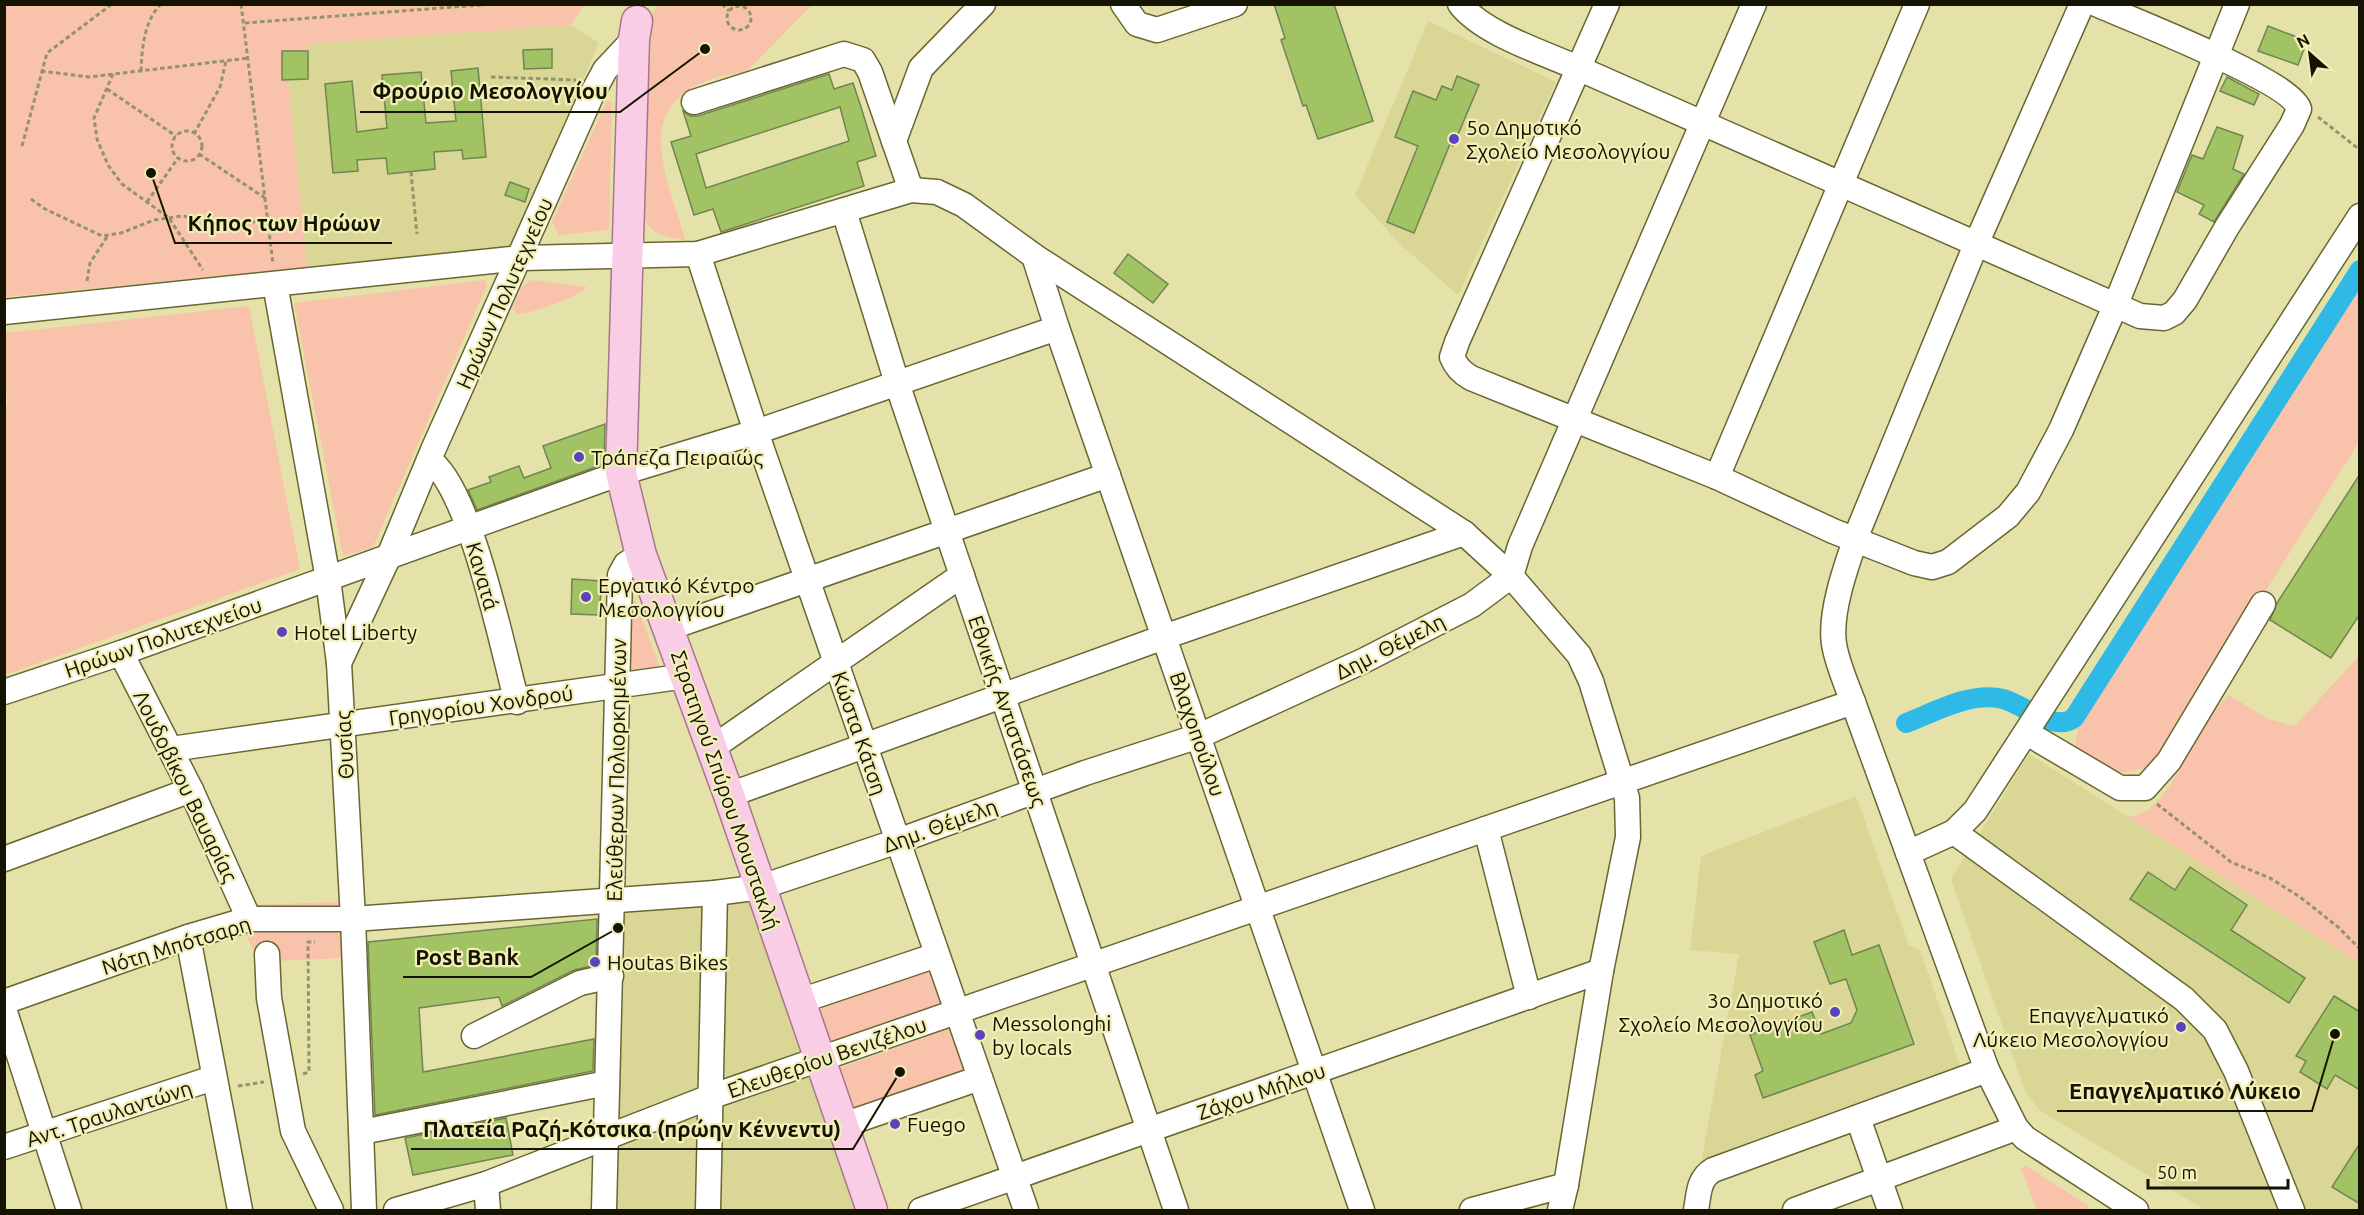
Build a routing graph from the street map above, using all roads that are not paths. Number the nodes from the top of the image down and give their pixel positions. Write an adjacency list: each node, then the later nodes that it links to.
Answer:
1 (983, 4): 17 (street)
2 (1123, 4): 11 (street)
3 (1234, 4): 11 (street)
4 (1460, 4): 14 (street)
5 (1607, 4): 14 (street)
6 (1754, 4): 16 (street)
7 (1917, 4): 18 (street)
8 (2082, 4): 22 (street)
9 (2096, 4): 13 (street)
10 (2237, 4): 13 (street)
11 (1175, 14)
12 (640, 18): 24 (main road, Στρατηγού Σπύρου Μουστακλή); 26 (street, Ηρώων Πολυτεχνείου)
13 (2216, 56): 28 (street); 28 (street)
14 (1580, 69): 16 (street); 32 (street)
15 (694, 102): 17 (street)
16 (1703, 123): 18 (street); 32 (street)
17 (894, 141): 19 (street)
18 (1842, 182): 22 (street); 37 (street)
19 (911, 190): 20 (street); 25 (street)
20 (844, 210): 23 (street); 31 (street, Εθνικής Αντιστάσεως)
21 (2360, 216): 60 (street)
22 (1977, 242): 28 (street); 41 (street)
23 (698, 254): 24 (street); 33 (street, Κώστα Κάτση)
24 (627, 255): 26 (street); 35 (main road, Στρατηγού Σπύρου Μουστακλή)
25 (1034, 256): 30 (street, Βλαχοπούλου); 40 (street)
26 (521, 258): 27 (street); 34 (street, Ηρώων Πολυτεχνείου)
27 (275, 284): 29 (street); 46 (street, Θυσίας)
28 (2116, 304): 41 (street)
29 (4, 312)
30 (1057, 328): 31 (street, Ηρώων Πολυτεχνείου); 36 (street, Βλαχοπούλου)
31 (897, 383): 33 (street, Ηρώων Πολυτεχνείου); 39 (street, Εθνικής Αντιστάσεως)
32 (1575, 421): 37 (street); 45 (street)
33 (756, 432): 35 (street, Ηρώων Πολυτεχνείου); 47 (street, Κώστα Κάτση)
34 (429, 460): 38 (street, Κανατά); 43 (street, Ηρώων Πολυτεχνείου)
35 (621, 473): 38 (street, Ηρώων Πολυτεχνείου); 42 (main road, Στρατηγού Σπύρου Μουστακλή)
36 (1108, 475): 39 (street); 50 (street, Βλαχοπούλου)
37 (1717, 477): 41 (street)
38 (469, 528): 43 (street, Ηρώων Πολυτεχνείου); 58 (street, Κανατά)
39 (947, 531): 44 (street, Εθνικής Αντιστάσεως); 47 (street)
40 (1464, 533): 45 (street); 50 (street)
41 (1855, 540): 59 (street)
42 (641, 555): 49 (main road, Στρατηγού Σπύρου Μουστακλή); 55 (street, Ελεύθερων Πολιορκημένων)
43 (389, 556): 46 (street, Ηρώων Πολυτεχνείου); 52 (street)
44 (962, 575): 53 (street); 57 (street, Εθνικής Αντιστάσεως)
45 (1511, 576): 62 (street, Δημ. Θέμελη); 66 (street)
46 (328, 579): 51 (street, Ηρώων Πολυτεχνείου); 52 (street, Θυσίας)
47 (807, 579): 49 (street); 53 (street, Κώστα Κάτση)
48 (2263, 604): 60 (street)
49 (669, 628): 54 (main road, Στρατηγού Σπύρου Μουστακλή)
50 (1164, 637): 57 (street); 62 (street, Βλαχοπούλου)
51 (121, 653): 56 (street, Ηρώων Πολυτεχνείου); 65 (street, Λουδοβίκου Βαυαρίας)
52 (339, 663): 61 (street, Θυσίας)
53 (836, 663): 63 (street, Κώστα Κάτση); 64 (street)
54 (686, 676): 55 (street, Γρηγορίου Χονδρού); 64 (main road, Στρατηγού Σπύρου Μουστακλή)
55 (617, 684): 58 (street, Γρηγορίου Χονδρού); 77 (street, Ελεύθερων Πολιορκημένων)
56 (4, 692)
57 (1002, 695): 63 (street); 68 (street, Εθνικής Αντιστάσεως)
58 (518, 702): 61 (street, Γρηγορίου Χονδρού)
59 (1853, 702): 66 (street, Ελευθερίου Βενιζέλου); 73 (street)
60 (2034, 721): 71 (street)
61 (344, 725): 65 (street, Γρηγορίου Χονδρού); 80 (street, Θυσίας)
62 (1199, 736): 68 (street, Δημ. Θέμελη); 78 (street, Βλαχοπούλου)
63 (864, 745): 69 (street); 72 (street, Κώστα Κάτση)
64 (711, 748): 69 (main road, Στρατηγού Σπύρου Μουστακλή)
65 (171, 749): 67 (street, Λουδοβίκου Βαυαρίας)
66 (1623, 781): 70 (street, Ελευθερίου Βενιζέλου); 85 (street)
67 (191, 790): 74 (street); 79 (street, Λουδοβίκου Βαυαρίας)
68 (1035, 790): 72 (street, Δημ. Θέμελη); 84 (street, Εθνικής Αντιστάσεως)
69 (729, 795): 75 (main road, Στρατηγού Σπύρου Μουστακλή)
70 (1486, 829): 78 (street, Ελευθερίου Βενιζέλου); 87 (street)
71 (1954, 832): 73 (street); 132 (street)
72 (898, 841): 75 (street, Δημ. Θέμελη); 83 (street, Κώστα Κάτση)
73 (1908, 853): 94 (street)
74 (4, 859)
75 (761, 887): 76 (street, Δημ. Θέμελη); 88 (main road, Στρατηγού Σπύρου Μουστακλή)
76 (715, 893): 77 (street, Δημ. Θέμελη); 99 (street)
77 (613, 900): 80 (street, Νότη Μπότσαρη); 86 (street, Ελεύθερων Πολιορκημένων)
78 (1259, 907): 84 (street, Ελευθερίου Βενιζέλου); 95 (street, Βλαχοπούλου)
79 (249, 919): 80 (street, Νότη Μπότσαρη); 81 (street, Νότη Μπότσαρη)
80 (353, 919): 104 (street, Θυσίας)
81 (189, 937): 89 (street, Νότη Μπότσαρη); 96 (street)
82 (267, 954): 115 (street)
83 (938, 955): 88 (street); 91 (street, Κώστα Κάτση)
84 (1093, 965): 91 (street, Ελευθερίου Βενιζέλου); 103 (street, Εθνικής Αντιστάσεως)
85 (1601, 971): 87 (street, Ζάχου Μήλιου); 111 (street)
86 (611, 976): 92 (street); 98 (street, Ελεύθερων Πολιορκημένων)
87 (1529, 997): 95 (street, Ζάχου Μήλιου)
88 (800, 1001): 93 (main road, Στρατηγού Σπύρου Μουστακλή)
89 (4, 1002)
90 (4, 1009): 105 (street)
91 (957, 1012): 93 (street, Ελευθερίου Βενιζέλου); 97 (street, Κώστα Κάτση)
92 (474, 1036)
93 (821, 1059): 99 (street, Ελευθερίου Βενιζέλου); 101 (main road, Στρατηγού Σπύρου Μουστακλή)
94 (1987, 1070): 100 (street); 102 (street)
95 (1314, 1072): 103 (street, Ζάχου Μήλιου); 125 (street, Βλαχοπούλου)
96 (213, 1078): 105 (street, Αντ. Τραυλαντώνη); 114 (street)
97 (980, 1078): 101 (street); 108 (street, Κώστα Κάτση)
98 (608, 1083): 104 (street); 106 (street, Ελεύθερων Πολιορκημένων)
99 (710, 1097): 106 (street, Ελευθερίου Βενιζέλου); 120 (street)
100 (1858, 1118): 109 (street); 128 (street)
101 (843, 1125): 121 (main road, Στρατηγού Σπύρου Μουστακλή)
102 (2016, 1128): 109 (street); 112 (street)
103 (1149, 1130): 108 (street, Ζάχου Μήλιου); 124 (street, Εθνικής Αντιστάσεως)
104 (362, 1132): 116 (street, Θυσίας)
105 (45, 1134): 107 (street, Αντ. Τραυλαντώνη); 113 (street)
106 (606, 1138): 110 (street, Ελευθερίου Βενιζέλου); 119 (street, Ελεύθερων Πολιορκημένων)
107 (4, 1147)
108 (1015, 1178): 122 (street, Ζάχου Μήλιου); 123 (street, Κώστα Κάτση)
109 (1880, 1180): 129 (street); 130 (street)
110 (486, 1184): 117 (street, Ελευθερίου Βενιζέλου); 118 (street)
111 (1566, 1185): 126 (street); 127 (street)
112 (2109, 1203): 131 (street)
113 (69, 1210)
114 (240, 1210)
115 (331, 1210)
116 (364, 1210)
117 (396, 1210)
118 (488, 1210)
119 (604, 1210)
120 (708, 1210)
121 (872, 1210)
122 (921, 1210)
123 (1026, 1210)
124 (1176, 1210)
125 (1362, 1210)
126 (1472, 1210)
127 (1560, 1210)
128 (1696, 1210)
129 (1795, 1210)
130 (1890, 1210)
131 (2136, 1210)
132 (2292, 1210)

